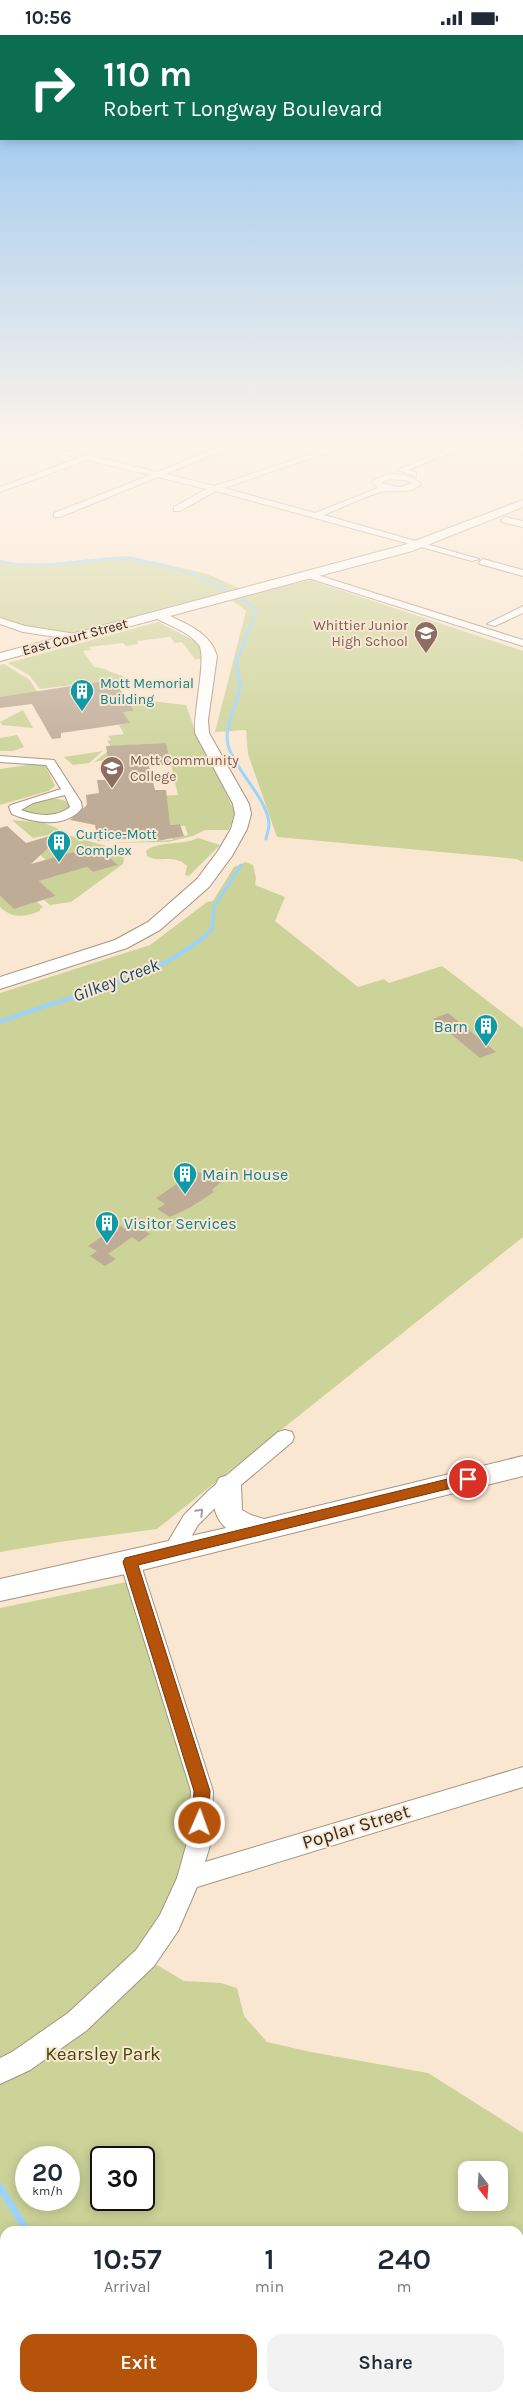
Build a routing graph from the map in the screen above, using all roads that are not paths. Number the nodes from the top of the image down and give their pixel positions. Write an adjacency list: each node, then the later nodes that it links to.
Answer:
1 (371, 557): 4 (street, East Court Street)
2 (470, 557): 3 (street)
3 (523, 573)
4 (308, 575): 6 (street, East Court Street); 11 (street)
5 (523, 609): 8 (street)
6 (159, 615): 10 (street, East Court Street); 16 (street)
7 (0, 621): 9 (street)
8 (492, 624)
9 (23, 629): 10 (street); 12 (street)
10 (76, 637): 12 (street, East Court Street)
11 (523, 643)
12 (20, 652): 13 (street, East Court Street)
13 (0, 657)
14 (0, 759): 15 (street)
15 (67, 791)
16 (0, 983)
17 (286, 1437): 19 (street)
18 (523, 1466): 20 (street)
19 (228, 1485): 20 (street); 21 (street, one-way to 19)
20 (265, 1529): 21 (street)
21 (172, 1552): 22 (street)
22 (130, 1562): 23 (street); 25 (street)
23 (0, 1590)
24 (523, 1777): 25 (street, Poplar Street)
25 (189, 1878): 26 (street)
26 (0, 2071)

